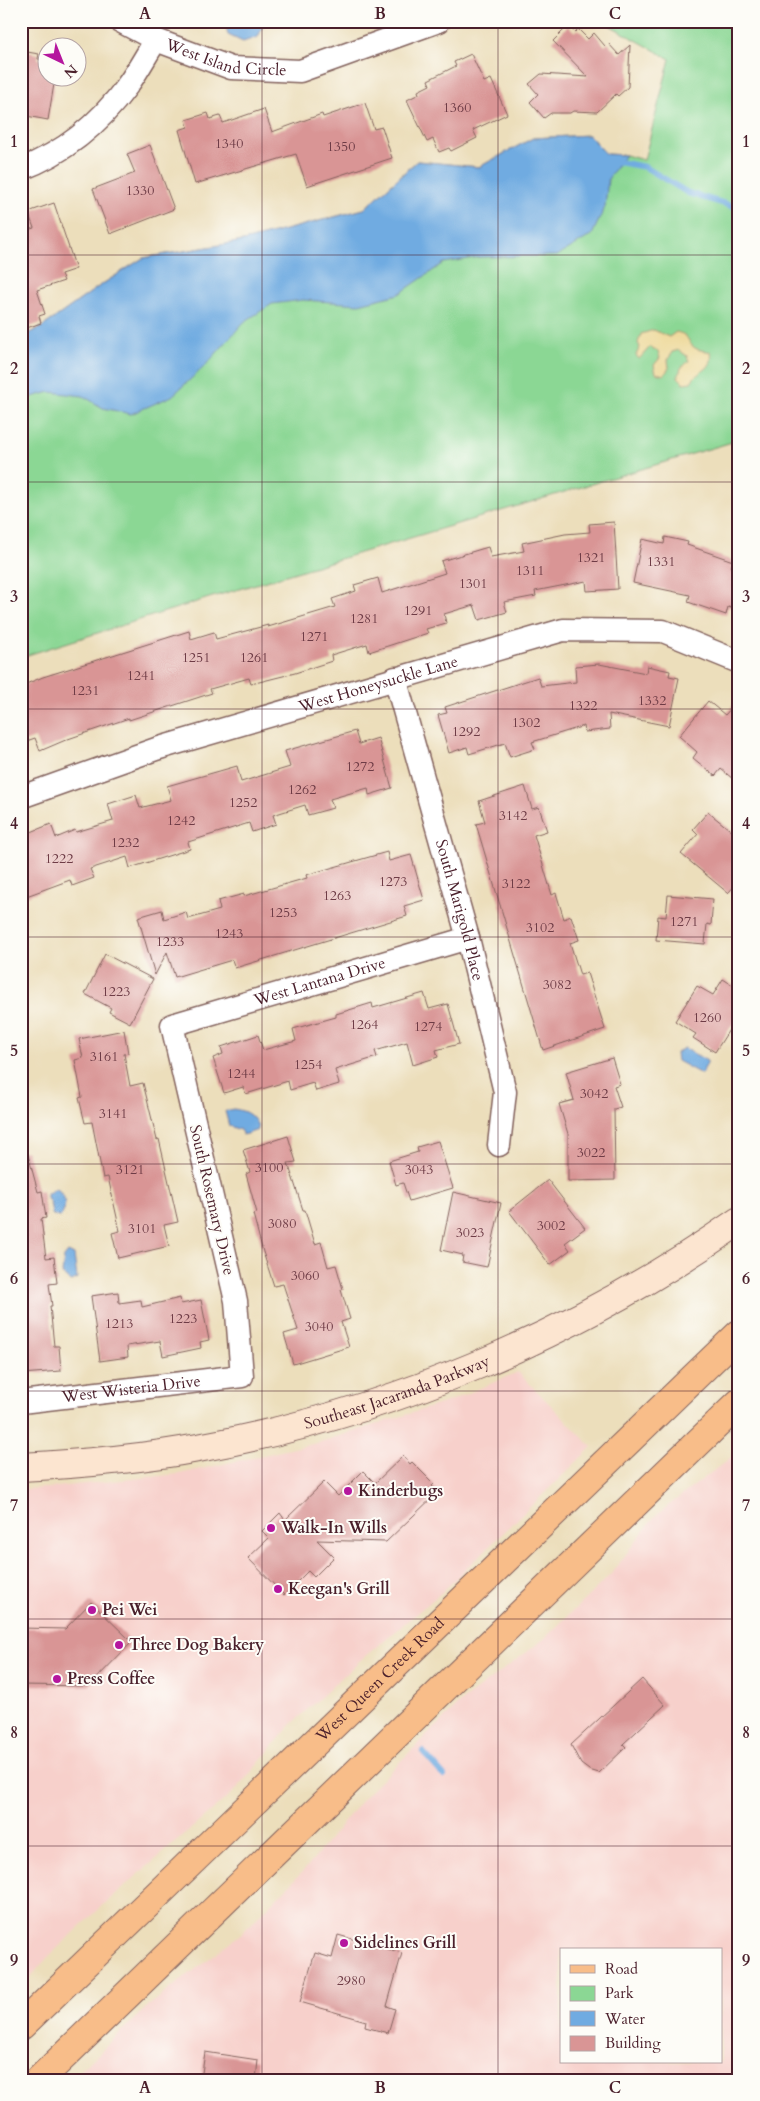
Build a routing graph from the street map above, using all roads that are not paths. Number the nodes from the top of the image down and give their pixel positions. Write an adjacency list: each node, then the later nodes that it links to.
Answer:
1 (120, 21): 3 (street, West Island Circle)
2 (439, 21): 3 (street, West Island Circle)
3 (156, 40): 4 (street, West Island Circle)
4 (21, 169)
5 (739, 662): 6 (street, West Honeysuckle Lane)
6 (395, 678): 7 (street, West Honeysuckle Lane); 8 (street, South Marigold Place)
7 (21, 797)
8 (468, 938): 9 (street, West Lantana Drive); 10 (street, South Marigold Place)
9 (172, 1025): 13 (street, South Rosemary Drive)
10 (499, 1145)
11 (739, 1221): 16 (street, Southeast Jacaranda Parkway)
12 (739, 1334): 17 (main road, West Queen Creek Road)
13 (242, 1376): 14 (street, West Wisteria Drive)
14 (21, 1402)
15 (739, 1403): 18 (main road)
16 (21, 1467)
17 (21, 2026)
18 (39, 2080)

